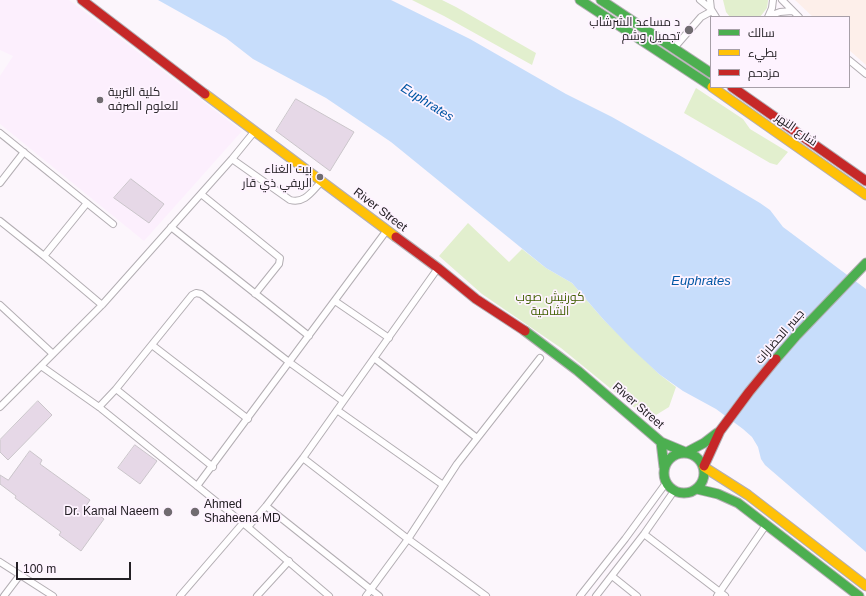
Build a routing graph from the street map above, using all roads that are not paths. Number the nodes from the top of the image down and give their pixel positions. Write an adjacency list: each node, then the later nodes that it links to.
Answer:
1 (82, 0): 22 (main road, River Street)
2 (580, 0): 17 (main road, شارع النهر)
3 (601, 0): 13 (main road)
4 (700, 0): 8 (street)
5 (710, 0): 8 (street)
6 (773, 0): 11 (street)
7 (782, 0): 9 (street)
8 (712, 10): 10 (street); 13 (street)
9 (792, 11): 11 (street); 12 (street)
10 (715, 16)
11 (768, 16)
12 (798, 16)
13 (674, 48): 15 (main road)
14 (850, 61): 16 (street)
15 (710, 72)
16 (866, 74)
17 (710, 86)
18 (712, 88): 21 (main road, شارع النهر)
19 (733, 88): 20 (main road, شارع النهر)
20 (766, 110): 21 (main road); 26 (main road, شارع النهر)
21 (759, 119): 30 (main road, شارع النهر)
22 (254, 132): 25 (street); 27 (main road, River Street)
23 (0, 133): 24 (street)
24 (24, 152): 28 (street); 31 (street)
25 (232, 159): 27 (street); 29 (street)
26 (866, 181)
27 (322, 182): 35 (main road, River Street)
28 (0, 183)
29 (201, 194): 34 (street); 39 (street)
30 (866, 195)
31 (87, 203): 33 (street); 36 (street)
32 (0, 220): 36 (street)
33 (113, 224)
34 (171, 228): 39 (street); 42 (street)
35 (387, 230): 38 (main road, River Street); 40 (street)
36 (44, 256): 42 (street)
37 (865, 263): 57 (main road, جسر الحضارات)
38 (438, 268): 44 (street); 59 (main road, River Street)
39 (255, 294): 43 (street)
40 (335, 301): 43 (street); 44 (street)
41 (0, 305): 46 (street)
42 (102, 305): 46 (street)
43 (309, 336): 49 (street)
44 (389, 338): 47 (street)
45 (152, 345): 49 (street); 51 (street); 56 (street)
46 (53, 354): 50 (street)
47 (374, 358): 52 (street); 58 (street)
48 (540, 358): 58 (street)
49 (289, 362): 52 (street); 56 (street)
50 (41, 366): 53 (street); 54 (street)
51 (116, 389): 54 (street); 63 (street)
52 (343, 401): 55 (street)
53 (0, 407)
54 (99, 407): 67 (street)
55 (337, 410): 61 (street); 66 (street)
56 (248, 419): 63 (street)
57 (720, 431): 60 (main road); 62 (main road)
58 (476, 438): 66 (street)
59 (660, 442): 60 (main road, River Street); 64 (main road, River Street)
60 (686, 452): 62 (main road); 64 (main road)
61 (303, 458): 70 (street); 74 (street)
62 (704, 466): 68 (main road); 79 (main road)
63 (213, 467): 67 (street)
64 (664, 467): 65 (main road)
65 (666, 483): 69 (main road); 90 (street)
66 (443, 485): 74 (street)
67 (197, 486): 71 (street)
68 (697, 489): 69 (main road); 72 (main road)
69 (674, 491): 73 (street)
70 (266, 506): 71 (street); 80 (street)
71 (246, 525): 76 (street); 84 (street)
72 (766, 525): 81 (street); 93 (main road)
73 (644, 534): 78 (street); 81 (street)
74 (408, 539): 80 (street); 89 (street)
75 (0, 562): 77 (street)
76 (289, 562): 85 (street); 86 (street)
77 (20, 575): 82 (street); 83 (street)
78 (612, 576): 91 (street); 92 (street)
79 (866, 586)
80 (371, 589): 87 (street); 88 (street)
81 (720, 595)
82 (4, 596)
83 (53, 596)
84 (180, 596)
85 (257, 596)
86 (329, 596)
87 (366, 596)
88 (379, 596)
89 (486, 596)
90 (580, 596)
91 (596, 596)
92 (637, 596)
93 (859, 596)

